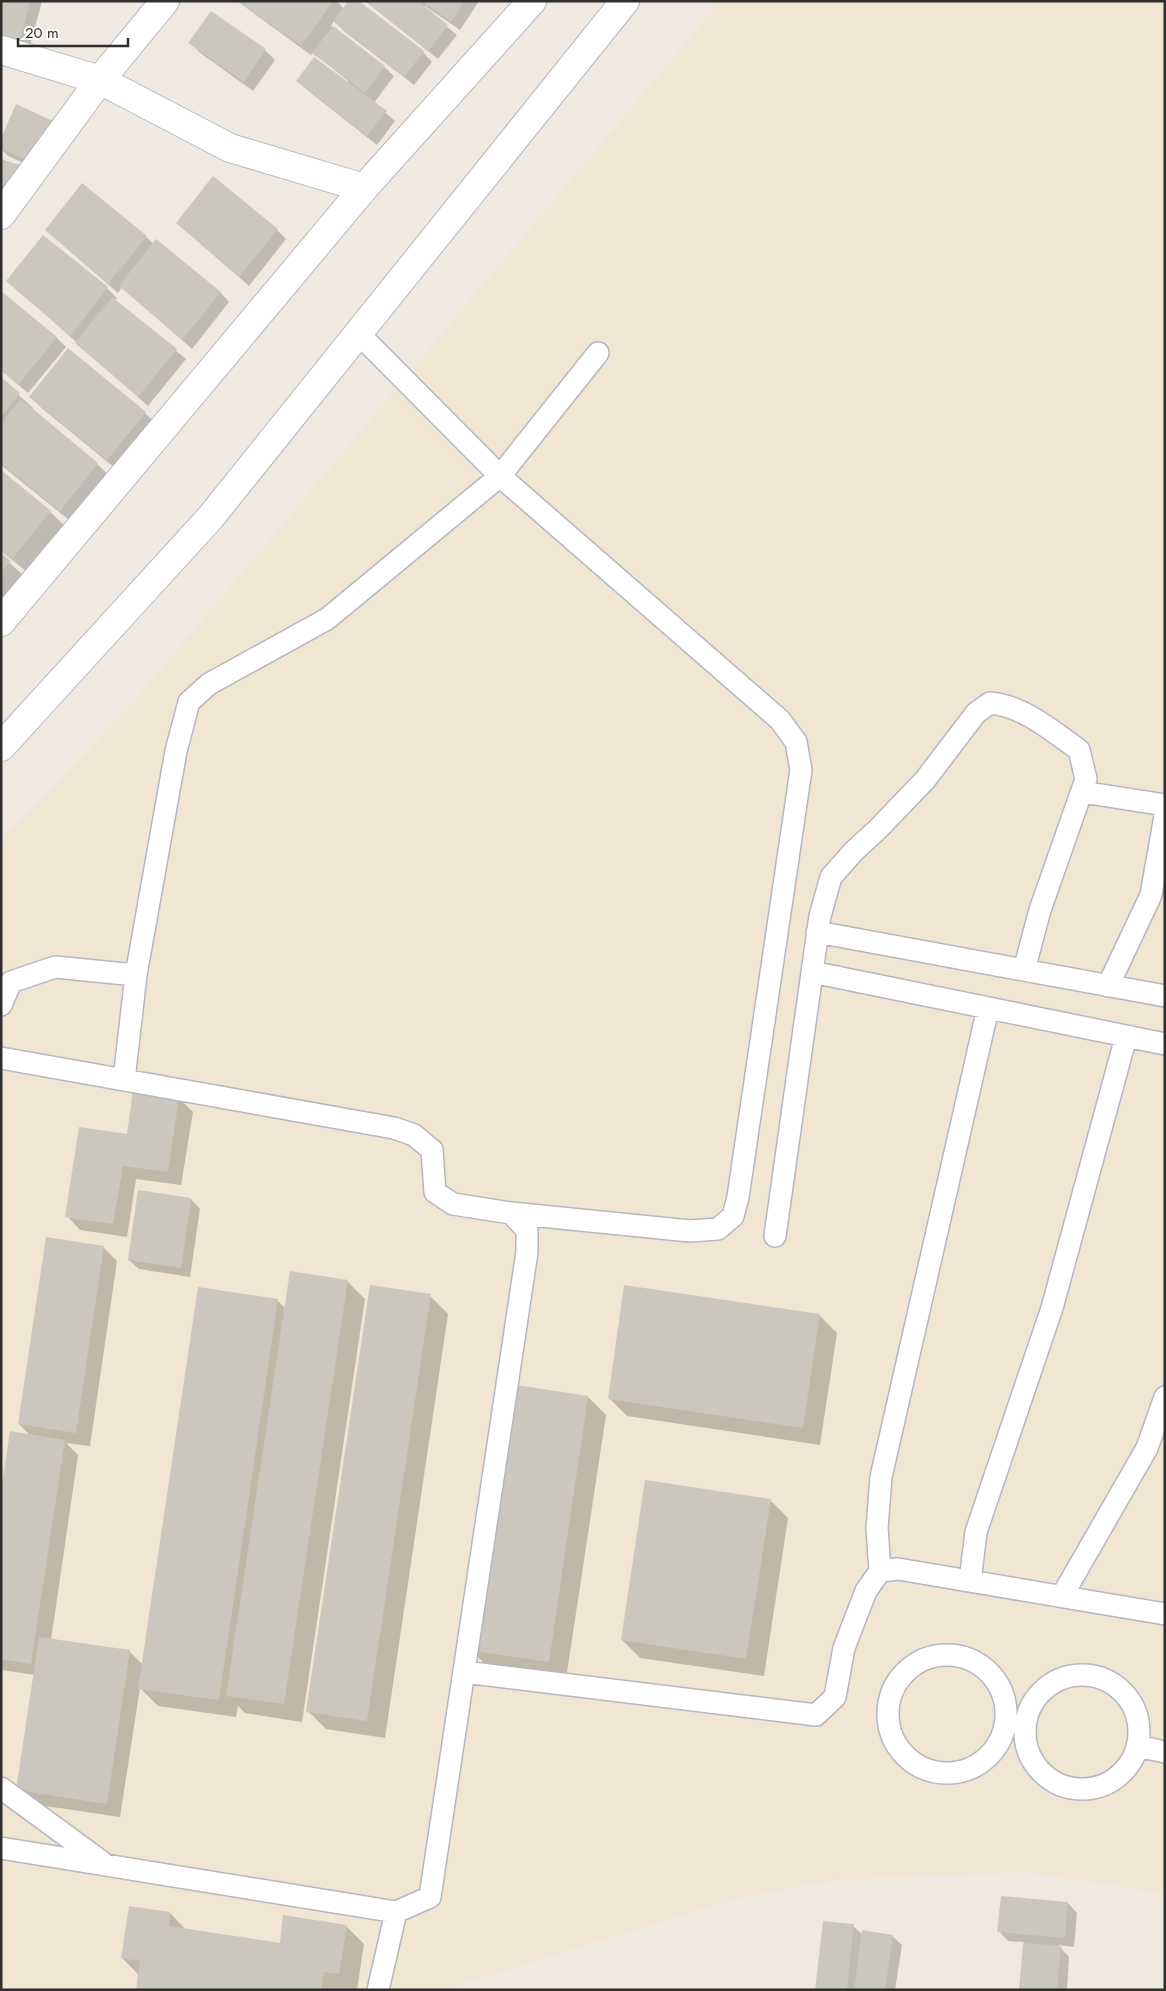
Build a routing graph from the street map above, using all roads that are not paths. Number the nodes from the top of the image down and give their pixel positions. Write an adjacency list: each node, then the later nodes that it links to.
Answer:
1 (165, 1): 5 (street)
2 (532, 1): 6 (street)
3 (625, 1): 8 (street)
4 (1, 50): 5 (street)
5 (100, 80): 6 (street); 7 (street)
6 (364, 188): 11 (street)
7 (1, 215)
8 (358, 333): 10 (lane); 12 (street)
9 (598, 353): 10 (lane)
10 (500, 476): 20 (lane); 29 (lane)
11 (1, 622)
12 (1, 747)
13 (1082, 792): 14 (lane); 17 (lane); 18 (lane)
14 (1165, 805)
15 (1165, 816): 16 (lane)
16 (1158, 897): 21 (lane)
17 (817, 932): 18 (lane); 19 (lane)
18 (1024, 970): 21 (lane)
19 (812, 972): 24 (lane); 30 (lane)
20 (136, 975): 23 (lane); 28 (lane)
21 (1108, 986): 22 (lane)
22 (1165, 996)
23 (1, 1005)
24 (988, 1008): 25 (lane); 32 (lane)
25 (1126, 1037): 26 (lane); 33 (lane)
26 (1165, 1044)
27 (1, 1058): 28 (lane)
28 (124, 1080): 29 (lane)
29 (511, 1213): 36 (lane)
30 (775, 1236)
31 (1165, 1397): 34 (lane)
32 (880, 1571): 33 (lane); 36 (lane)
33 (970, 1581): 34 (lane)
34 (1062, 1596): 35 (lane)
35 (1165, 1614)
36 (464, 1672): 43 (lane)
37 (1015, 1725): 37 (lane); 38 (lane); 38 (lane)
38 (1137, 1746): 39 (lane)
39 (1165, 1752)
40 (1, 1788): 42 (lane)
41 (1, 1848): 42 (lane)
42 (107, 1866): 43 (lane)
43 (396, 1912): 44 (lane)
44 (378, 1990)

